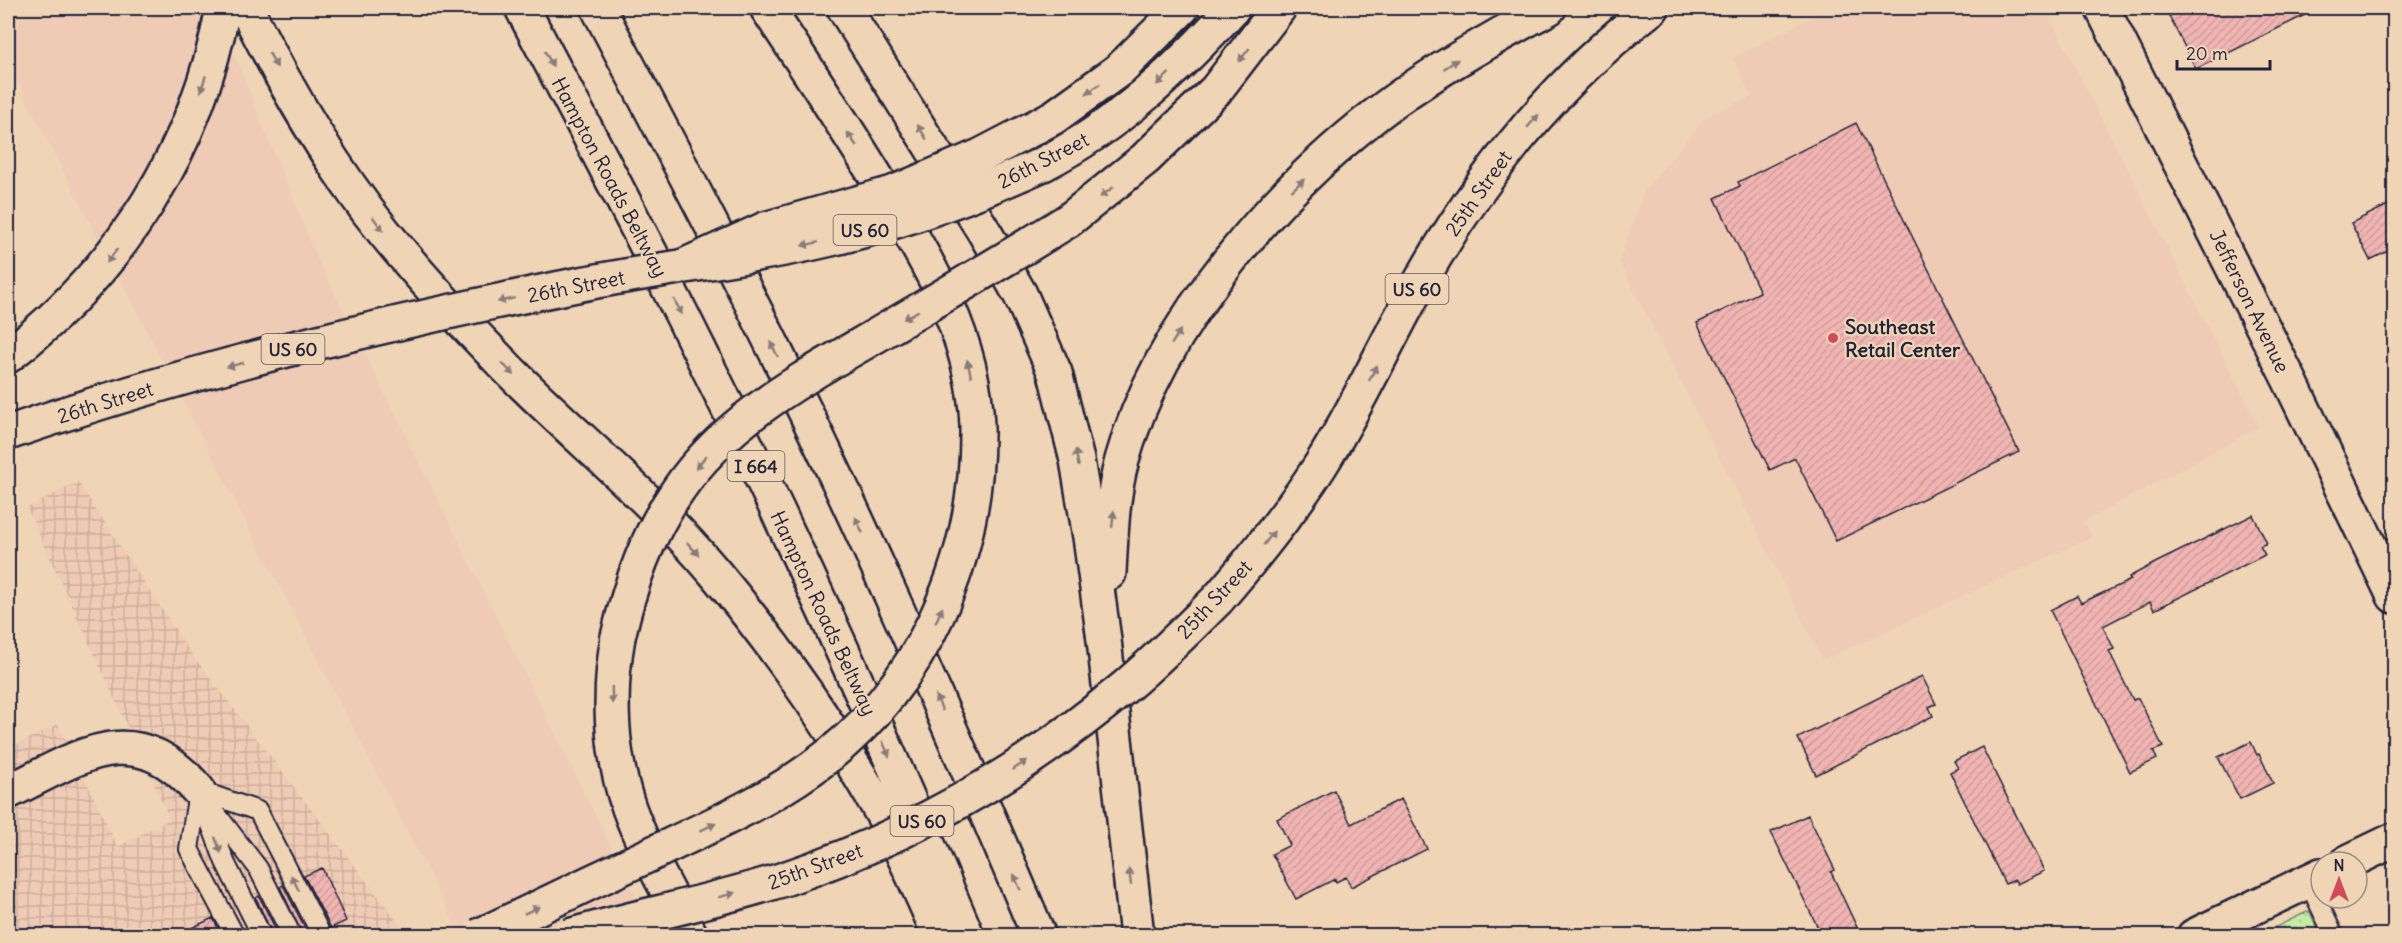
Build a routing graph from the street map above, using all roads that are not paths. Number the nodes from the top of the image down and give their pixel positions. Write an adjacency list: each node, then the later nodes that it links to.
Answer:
1 (223, 8): 14 (main road, one-way to 14)
2 (246, 8): 31 (main road, one-way to 31)
3 (522, 8): 32 (main road, Hampton Roads Beltway / I 664, one-way to 32)
4 (598, 8): 33 (main road, one-way to 4)
5 (767, 8): 28 (main road, one-way to 5, bridge)
6 (844, 8): 17 (main road, one-way to 6)
7 (1182, 8): 13 (main road, one-way to 13, bridge)
8 (1233, 8): 13 (main road, 26th Street / US 60, one-way to 13, bridge)
9 (1279, 8): 30 (main road, one-way to 30, bridge)
10 (1549, 8): 17 (main road, one-way to 10)
11 (1652, 8): 29 (main road, 25th Street / US 60, one-way to 11, bridge)
12 (2102, 8): 16 (main road, Jefferson Avenue)
13 (679, 268): 15 (main road, 26th Street / US 60, one-way to 15, bridge)
14 (8, 356)
15 (8, 433)
16 (2394, 596)
17 (1104, 640): 34 (main road, one-way to 17)
18 (198, 790): 19 (main road); 24 (lane); 25 (lane, one-way to 25); 26 (lane); 27 (lane, one-way to 18)
19 (8, 792)
20 (2394, 840): 21 (main road)
21 (2369, 852)
22 (2309, 880): 35 (main road)
23 (2325, 910): 36 (lane)
24 (235, 936)
25 (262, 936)
26 (292, 936)
27 (322, 936)
28 (479, 936)
29 (569, 936)
30 (691, 936)
31 (940, 936)
32 (968, 936)
33 (1040, 936)
34 (1137, 936)
35 (2194, 936)
36 (2334, 936)

